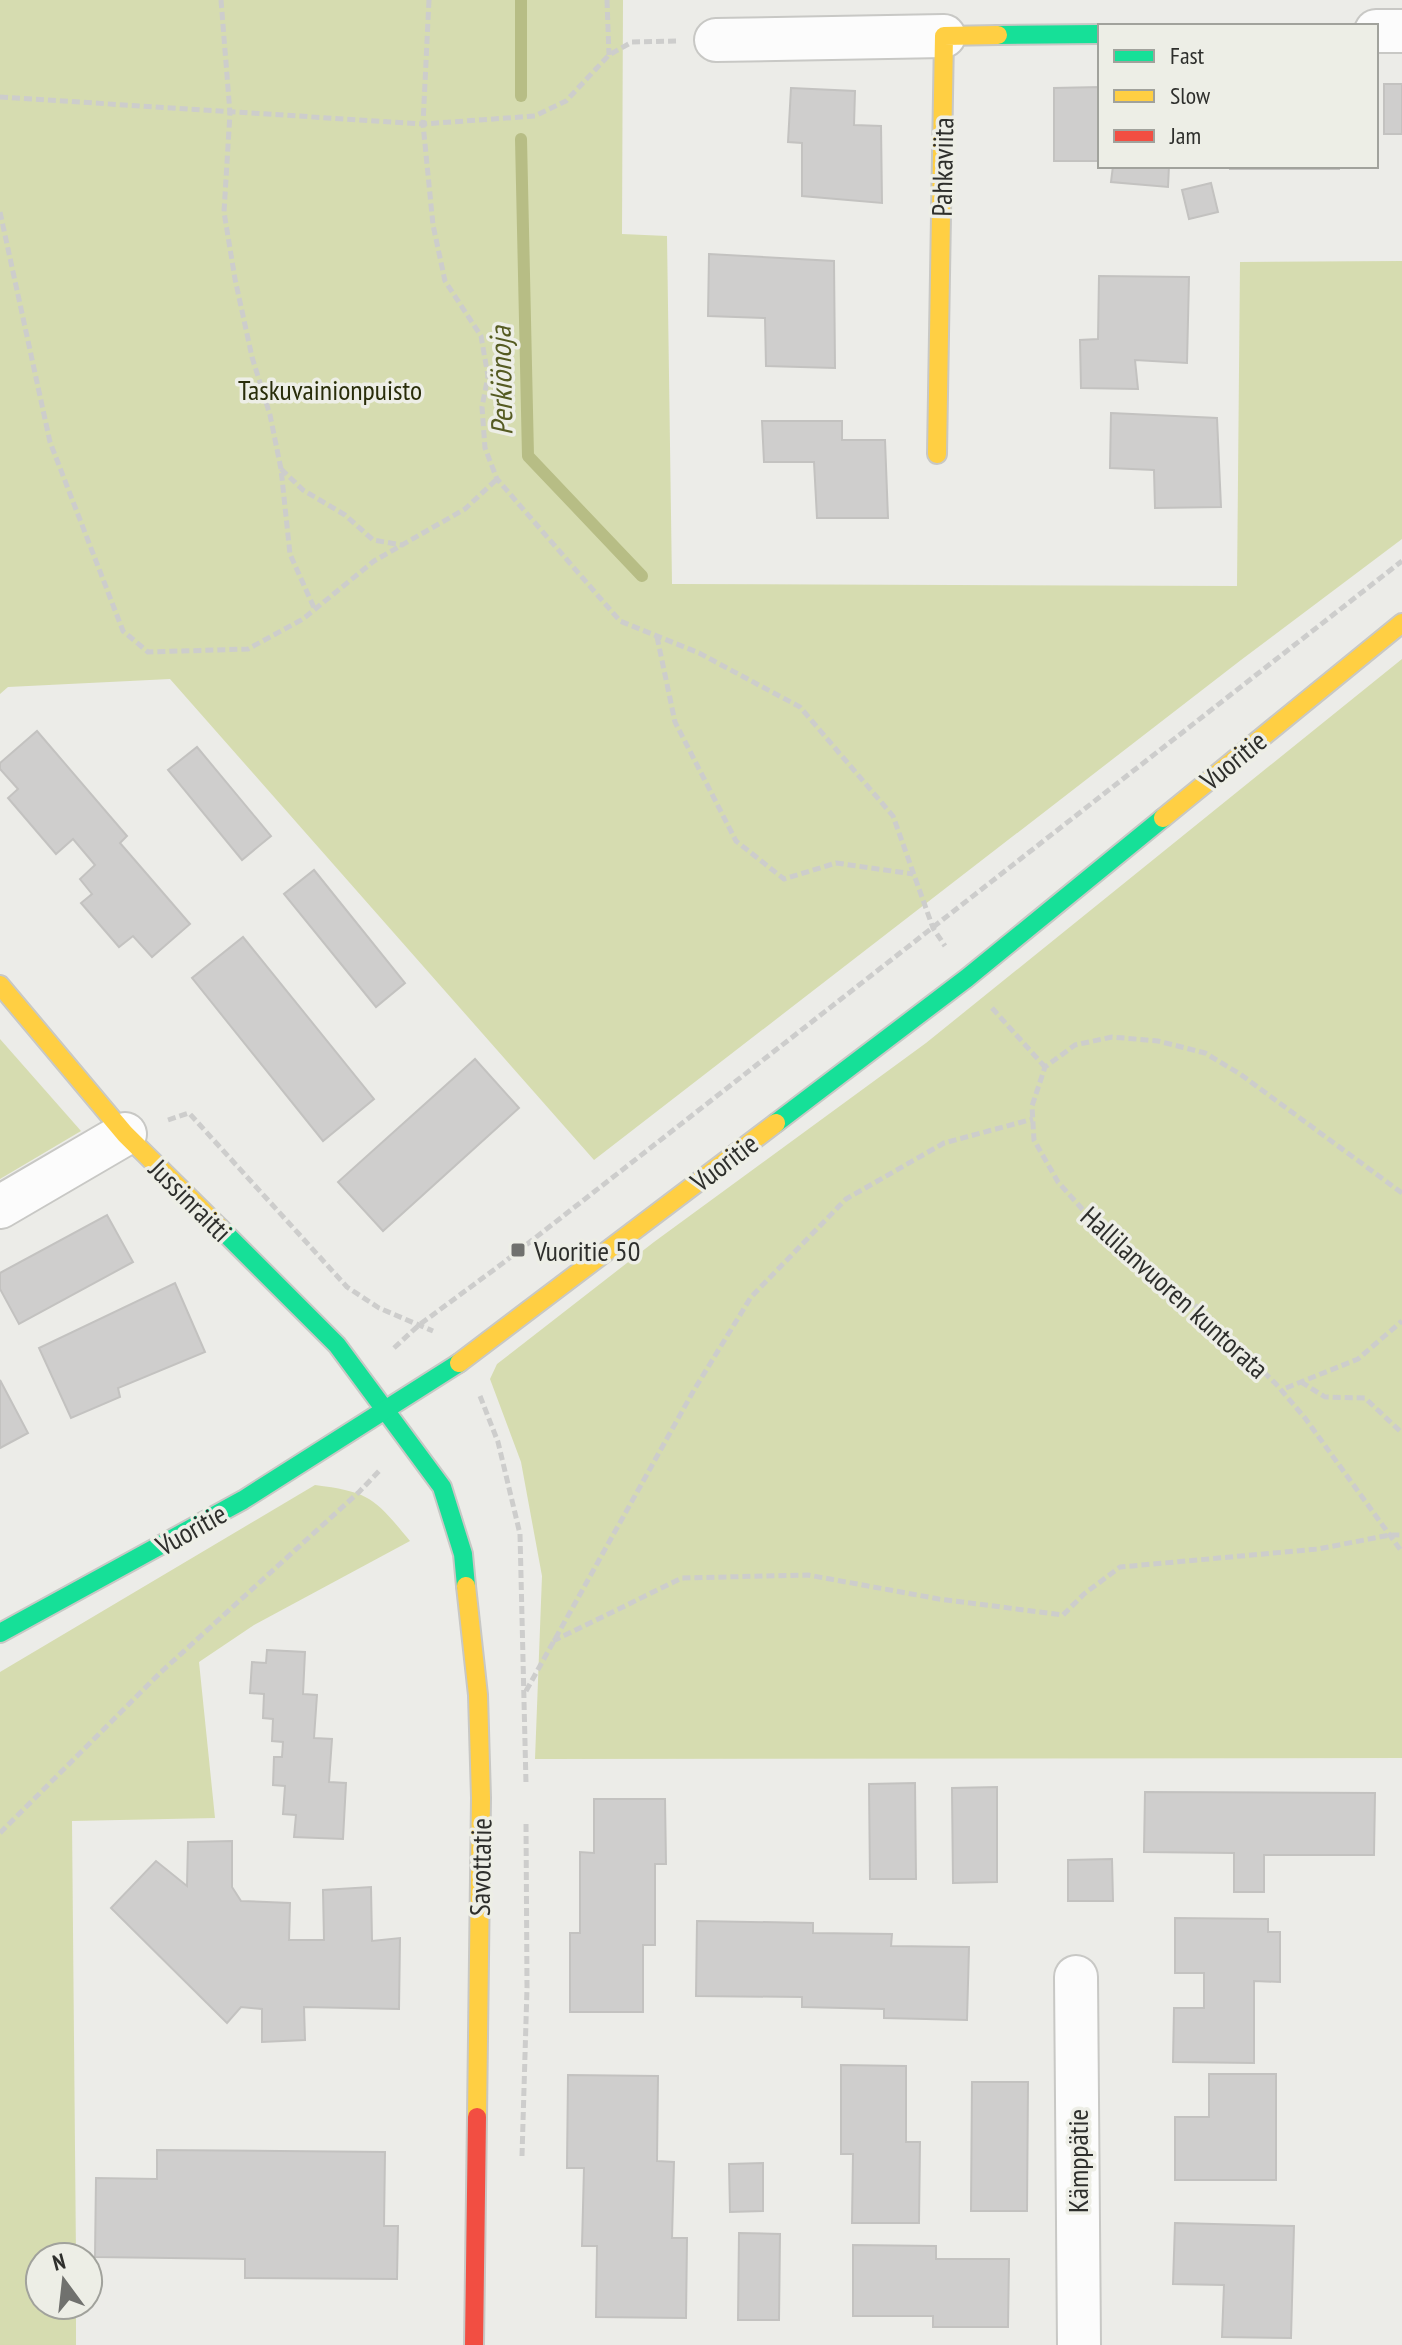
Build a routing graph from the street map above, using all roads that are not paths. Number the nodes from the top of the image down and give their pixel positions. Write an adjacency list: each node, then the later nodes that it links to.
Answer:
1 (1378, 31): 2 (street)
2 (1402, 31)
3 (1098, 34): 4 (street)
4 (944, 36): 5 (street); 6 (street, Pahkaviita)
5 (716, 40)
6 (937, 454)
7 (1402, 623): 11 (street, Vuoritie)
8 (0, 985): 9 (street, Jussinraitti)
9 (125, 1134): 10 (street); 11 (street, Jussinraitti)
10 (0, 1207)
11 (387, 1411): 12 (street, Vuoritie); 14 (street, Savottatie)
12 (0, 1633)
13 (1076, 1977): 15 (street, Kämppätie)
14 (474, 2345)
15 (1079, 2345)

